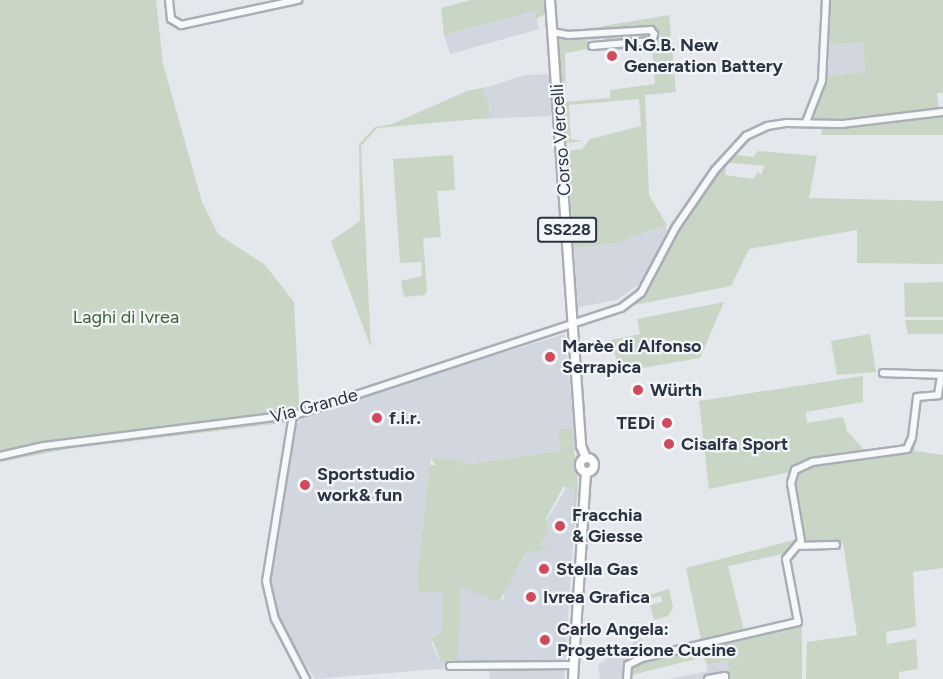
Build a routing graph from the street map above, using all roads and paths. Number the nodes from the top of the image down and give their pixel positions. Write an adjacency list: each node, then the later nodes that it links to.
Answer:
1 (169, 0): 2 (street)
2 (298, 0)
3 (550, 0): 5 (main road, Corso Vercelli / SS228)
4 (826, 0): 8 (street)
5 (553, 32): 6 (street); 9 (main road, Corso Vercelli / SS228)
6 (592, 46)
7 (943, 112): 8 (street, Via Grande)
8 (806, 122): 9 (street, Via Grande)
9 (573, 323): 12 (street, Via Grande); 16 (main road, Corso Vercelli / SS228)
10 (883, 373): 11 (street)
11 (942, 375): 14 (street)
12 (293, 415): 13 (street, Via Grande); 19 (street)
13 (0, 456)
14 (800, 546): 15 (street); 21 (street)
15 (836, 546)
16 (573, 665): 17 (street); 20 (main road, SS228)
17 (450, 666)
18 (725, 677): 22 (street)
19 (306, 679)
20 (573, 679)
21 (627, 679)
22 (708, 679)

